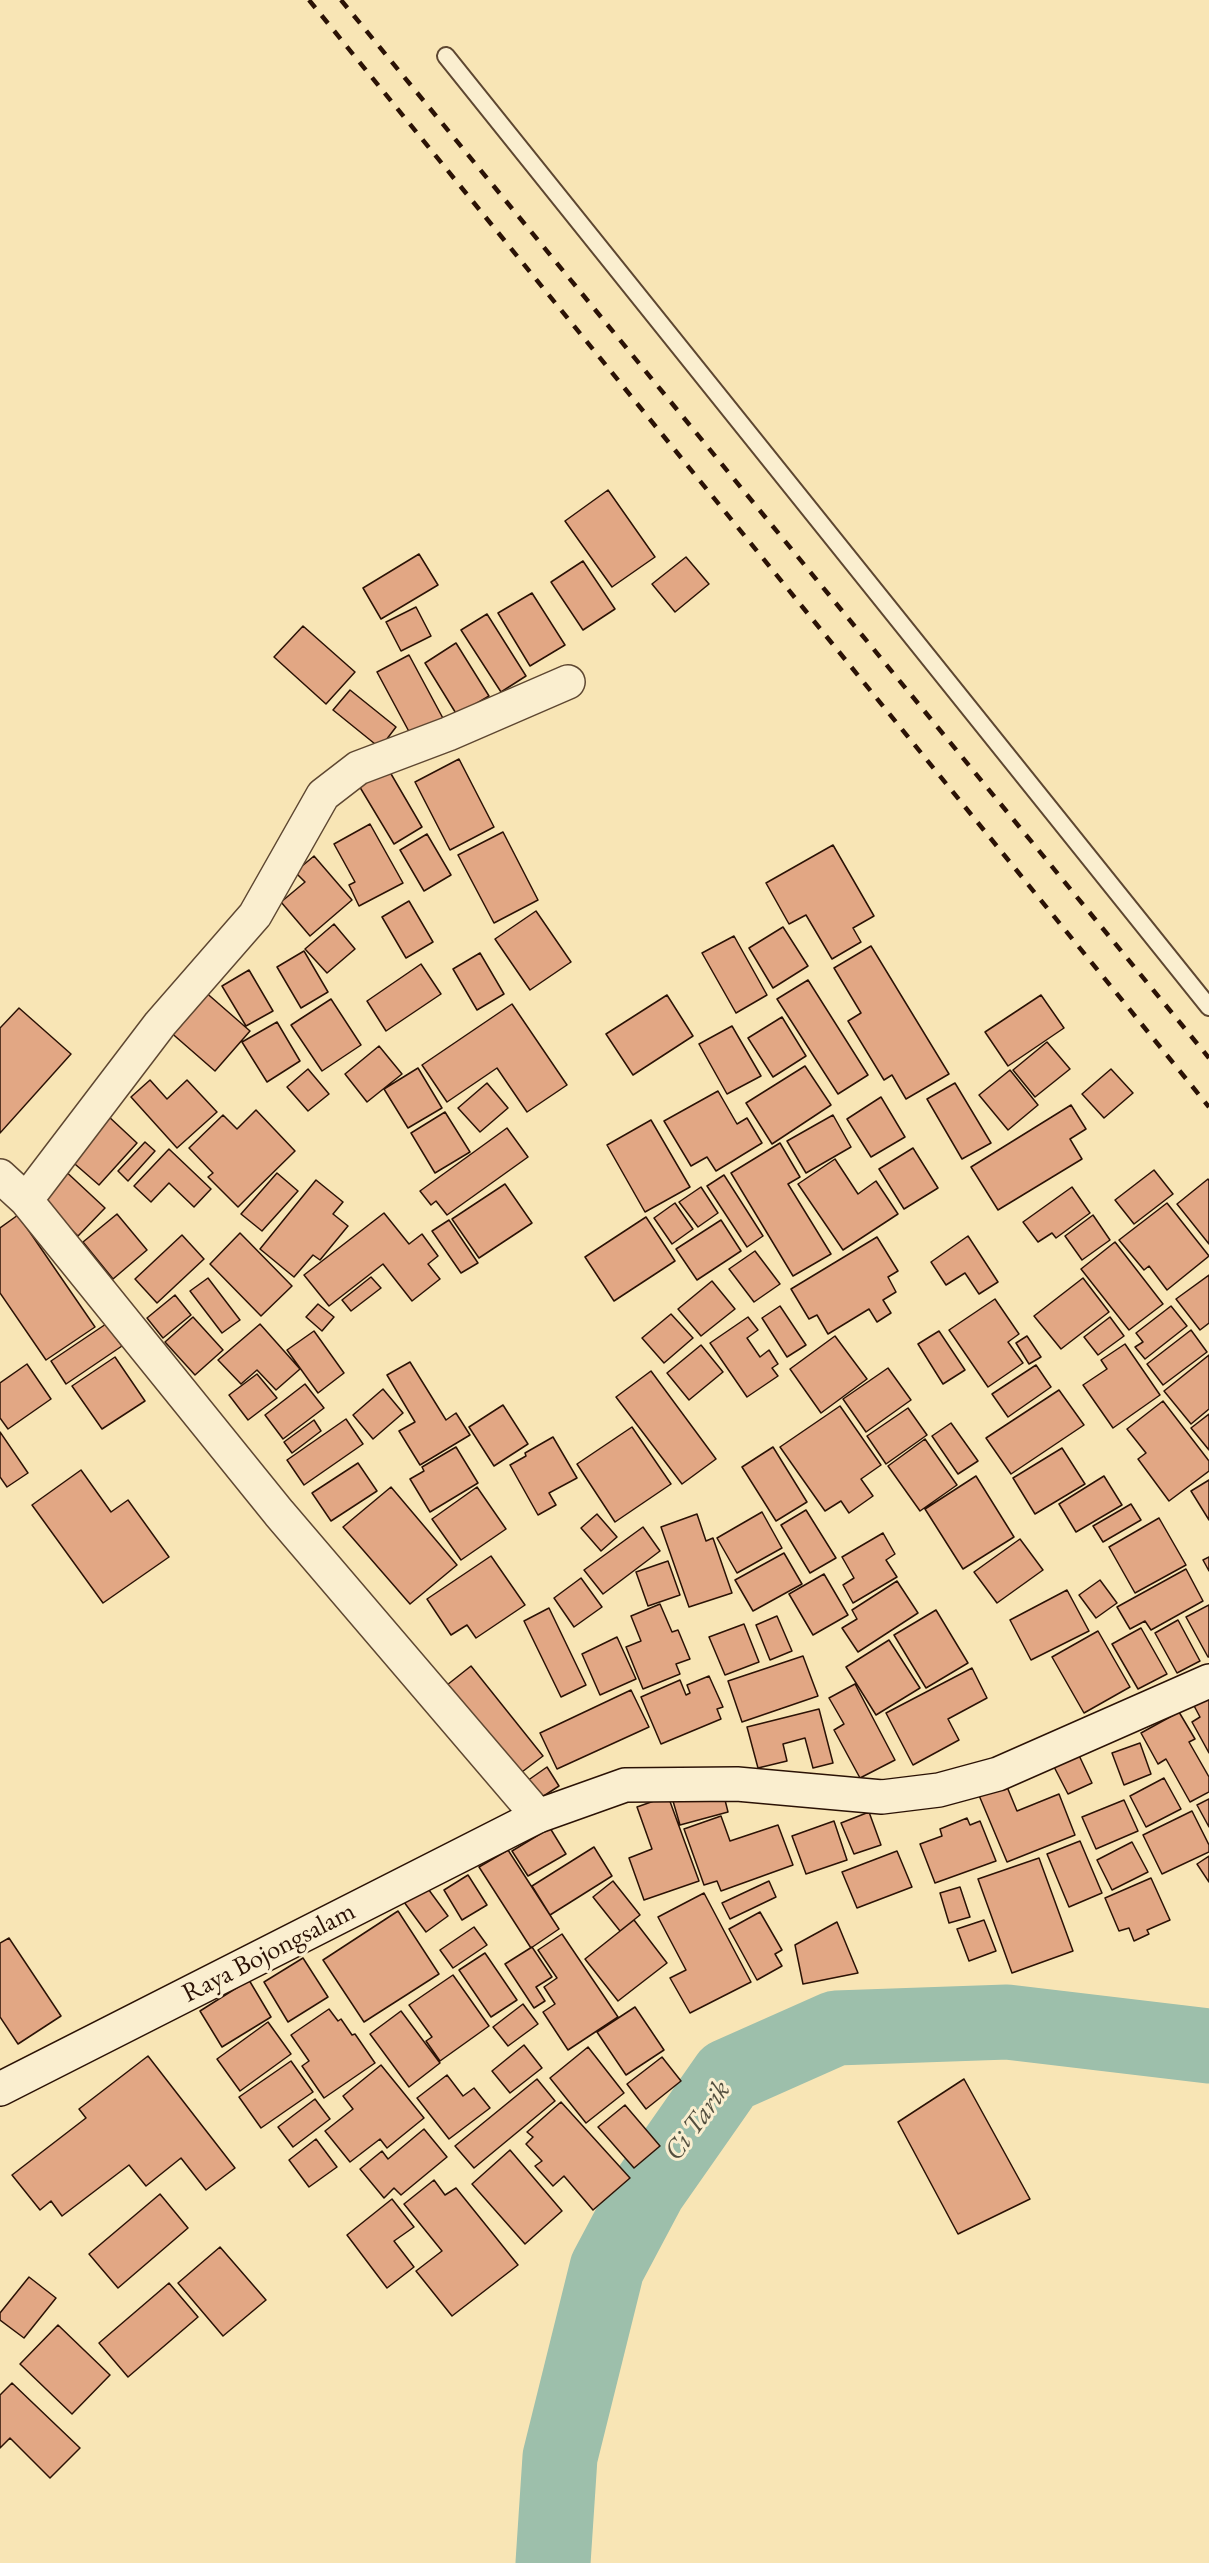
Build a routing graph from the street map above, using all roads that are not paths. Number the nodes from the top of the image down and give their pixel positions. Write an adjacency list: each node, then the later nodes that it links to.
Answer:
1 (446, 56): 3 (lane)
2 (568, 682): 5 (street)
3 (1209, 1007)
4 (0, 1176): 5 (street)
5 (26, 1200): 7 (street)
6 (1209, 1681): 7 (street, Raya Bojongsalam)
7 (538, 1816): 8 (street, Raya Bojongsalam)
8 (0, 2089)

